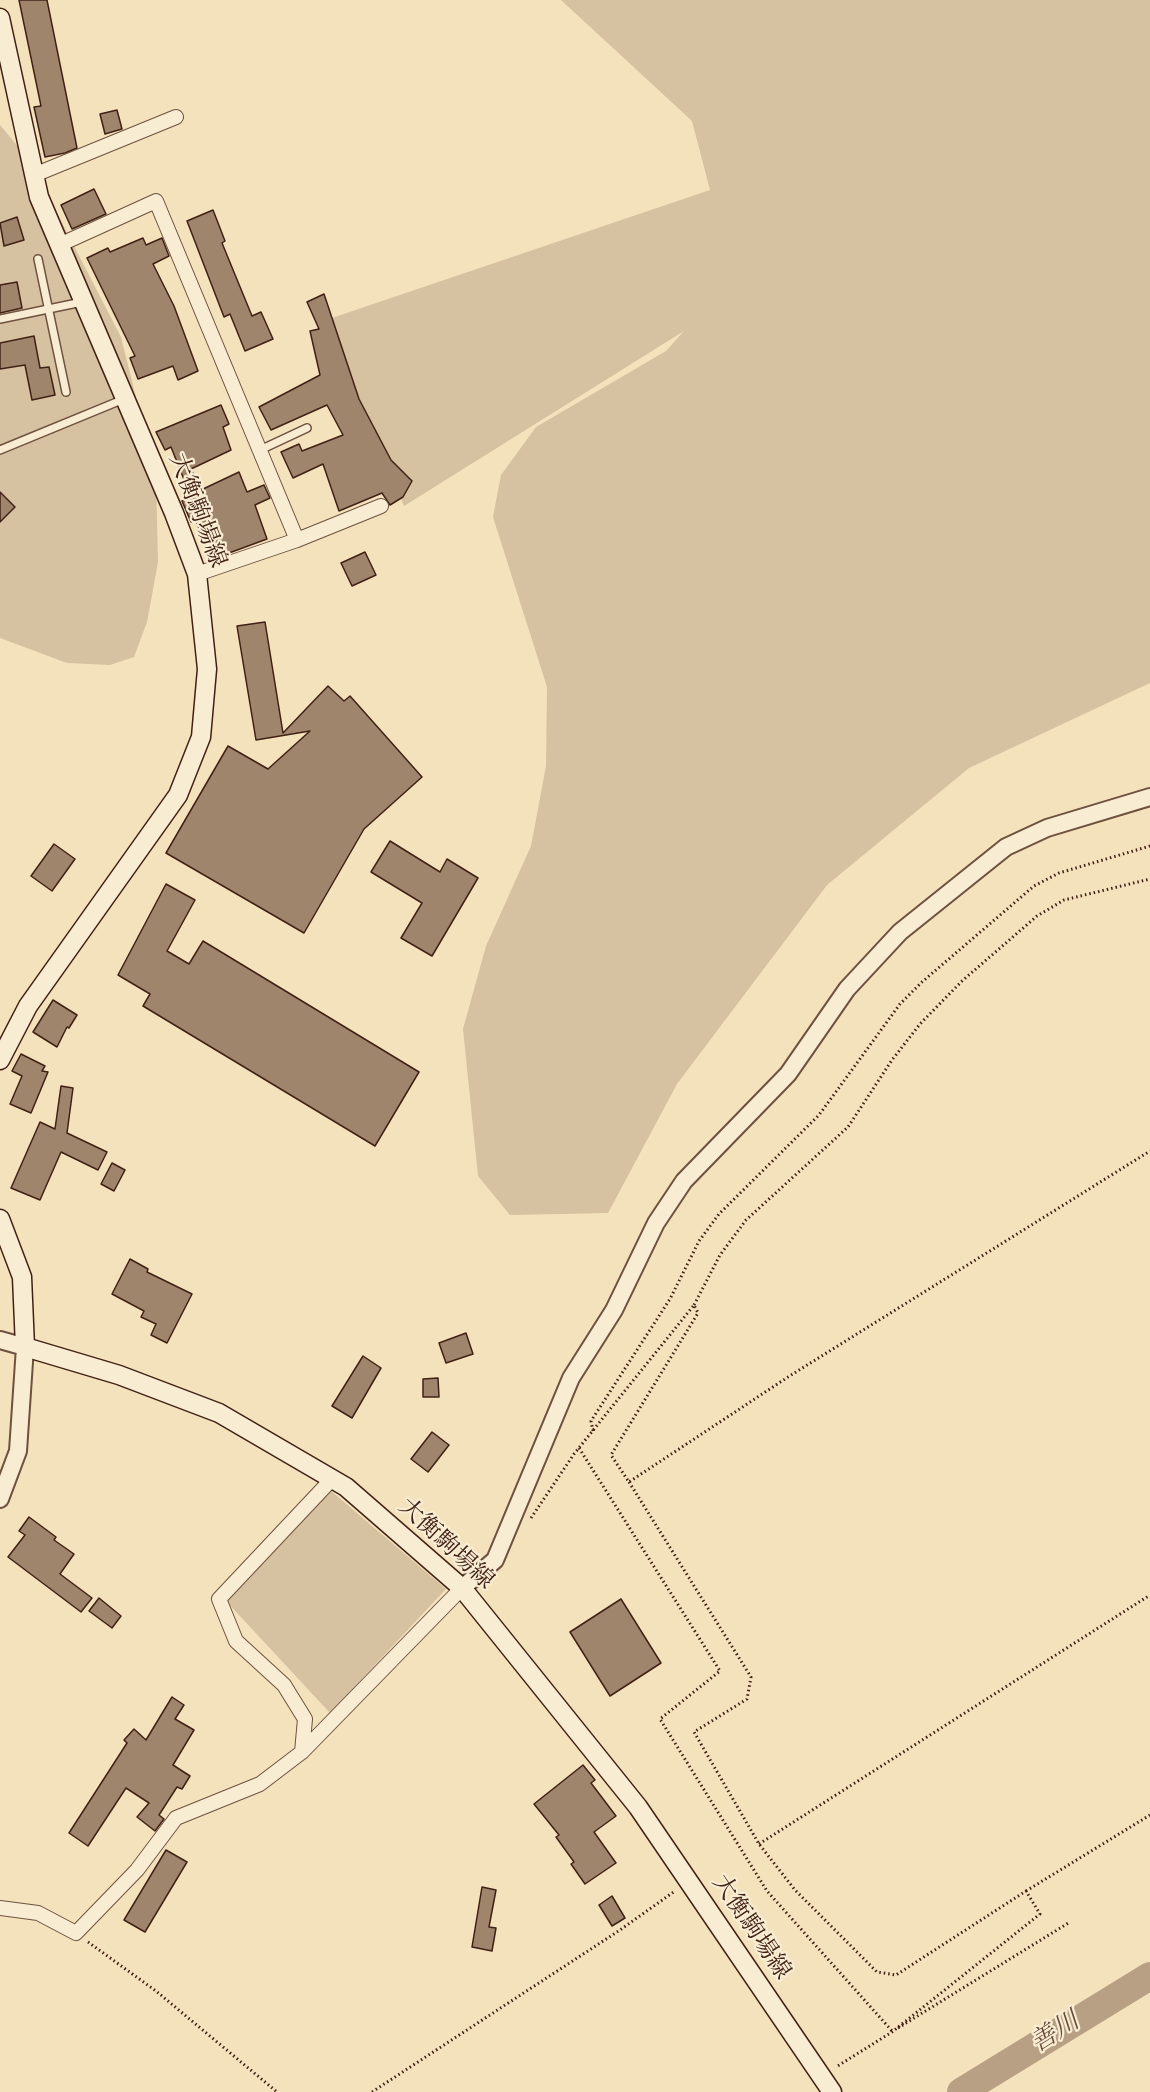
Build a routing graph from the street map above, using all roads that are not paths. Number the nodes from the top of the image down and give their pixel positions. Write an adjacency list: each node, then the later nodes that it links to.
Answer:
1 (0, 18): 3 (main road, 大衡駒場線)
2 (176, 117): 3 (street)
3 (34, 175): 4 (main road, 大衡駒場線)
4 (59, 245): 6 (main road, 大衡駒場線); 13 (street)
5 (38, 259): 7 (lane)
6 (82, 302): 7 (lane); 10 (main road, 大衡駒場線)
7 (49, 309): 8 (lane); 9 (lane)
8 (0, 319)
9 (66, 392)
10 (124, 399): 12 (lane); 16 (main road, 大衡駒場線)
11 (307, 428): 13 (lane)
12 (0, 450)
13 (261, 450): 15 (street)
14 (381, 506): 15 (street)
15 (297, 540): 16 (street)
16 (197, 574): 18 (main road, 大衡駒場線)
17 (1150, 797): 25 (street)
18 (0, 1060)
19 (0, 1219): 20 (main road)
20 (3, 1239): 22 (main road)
21 (0, 1340): 22 (street)
22 (26, 1347): 23 (main road, 大衡駒場線); 24 (street)
23 (332, 1479): 25 (main road, 大衡駒場線); 26 (street)
24 (0, 1498)
25 (462, 1588): 26 (street); 28 (main road, 大衡駒場線)
26 (302, 1752): 27 (street)
27 (0, 1908)
28 (828, 2086)

